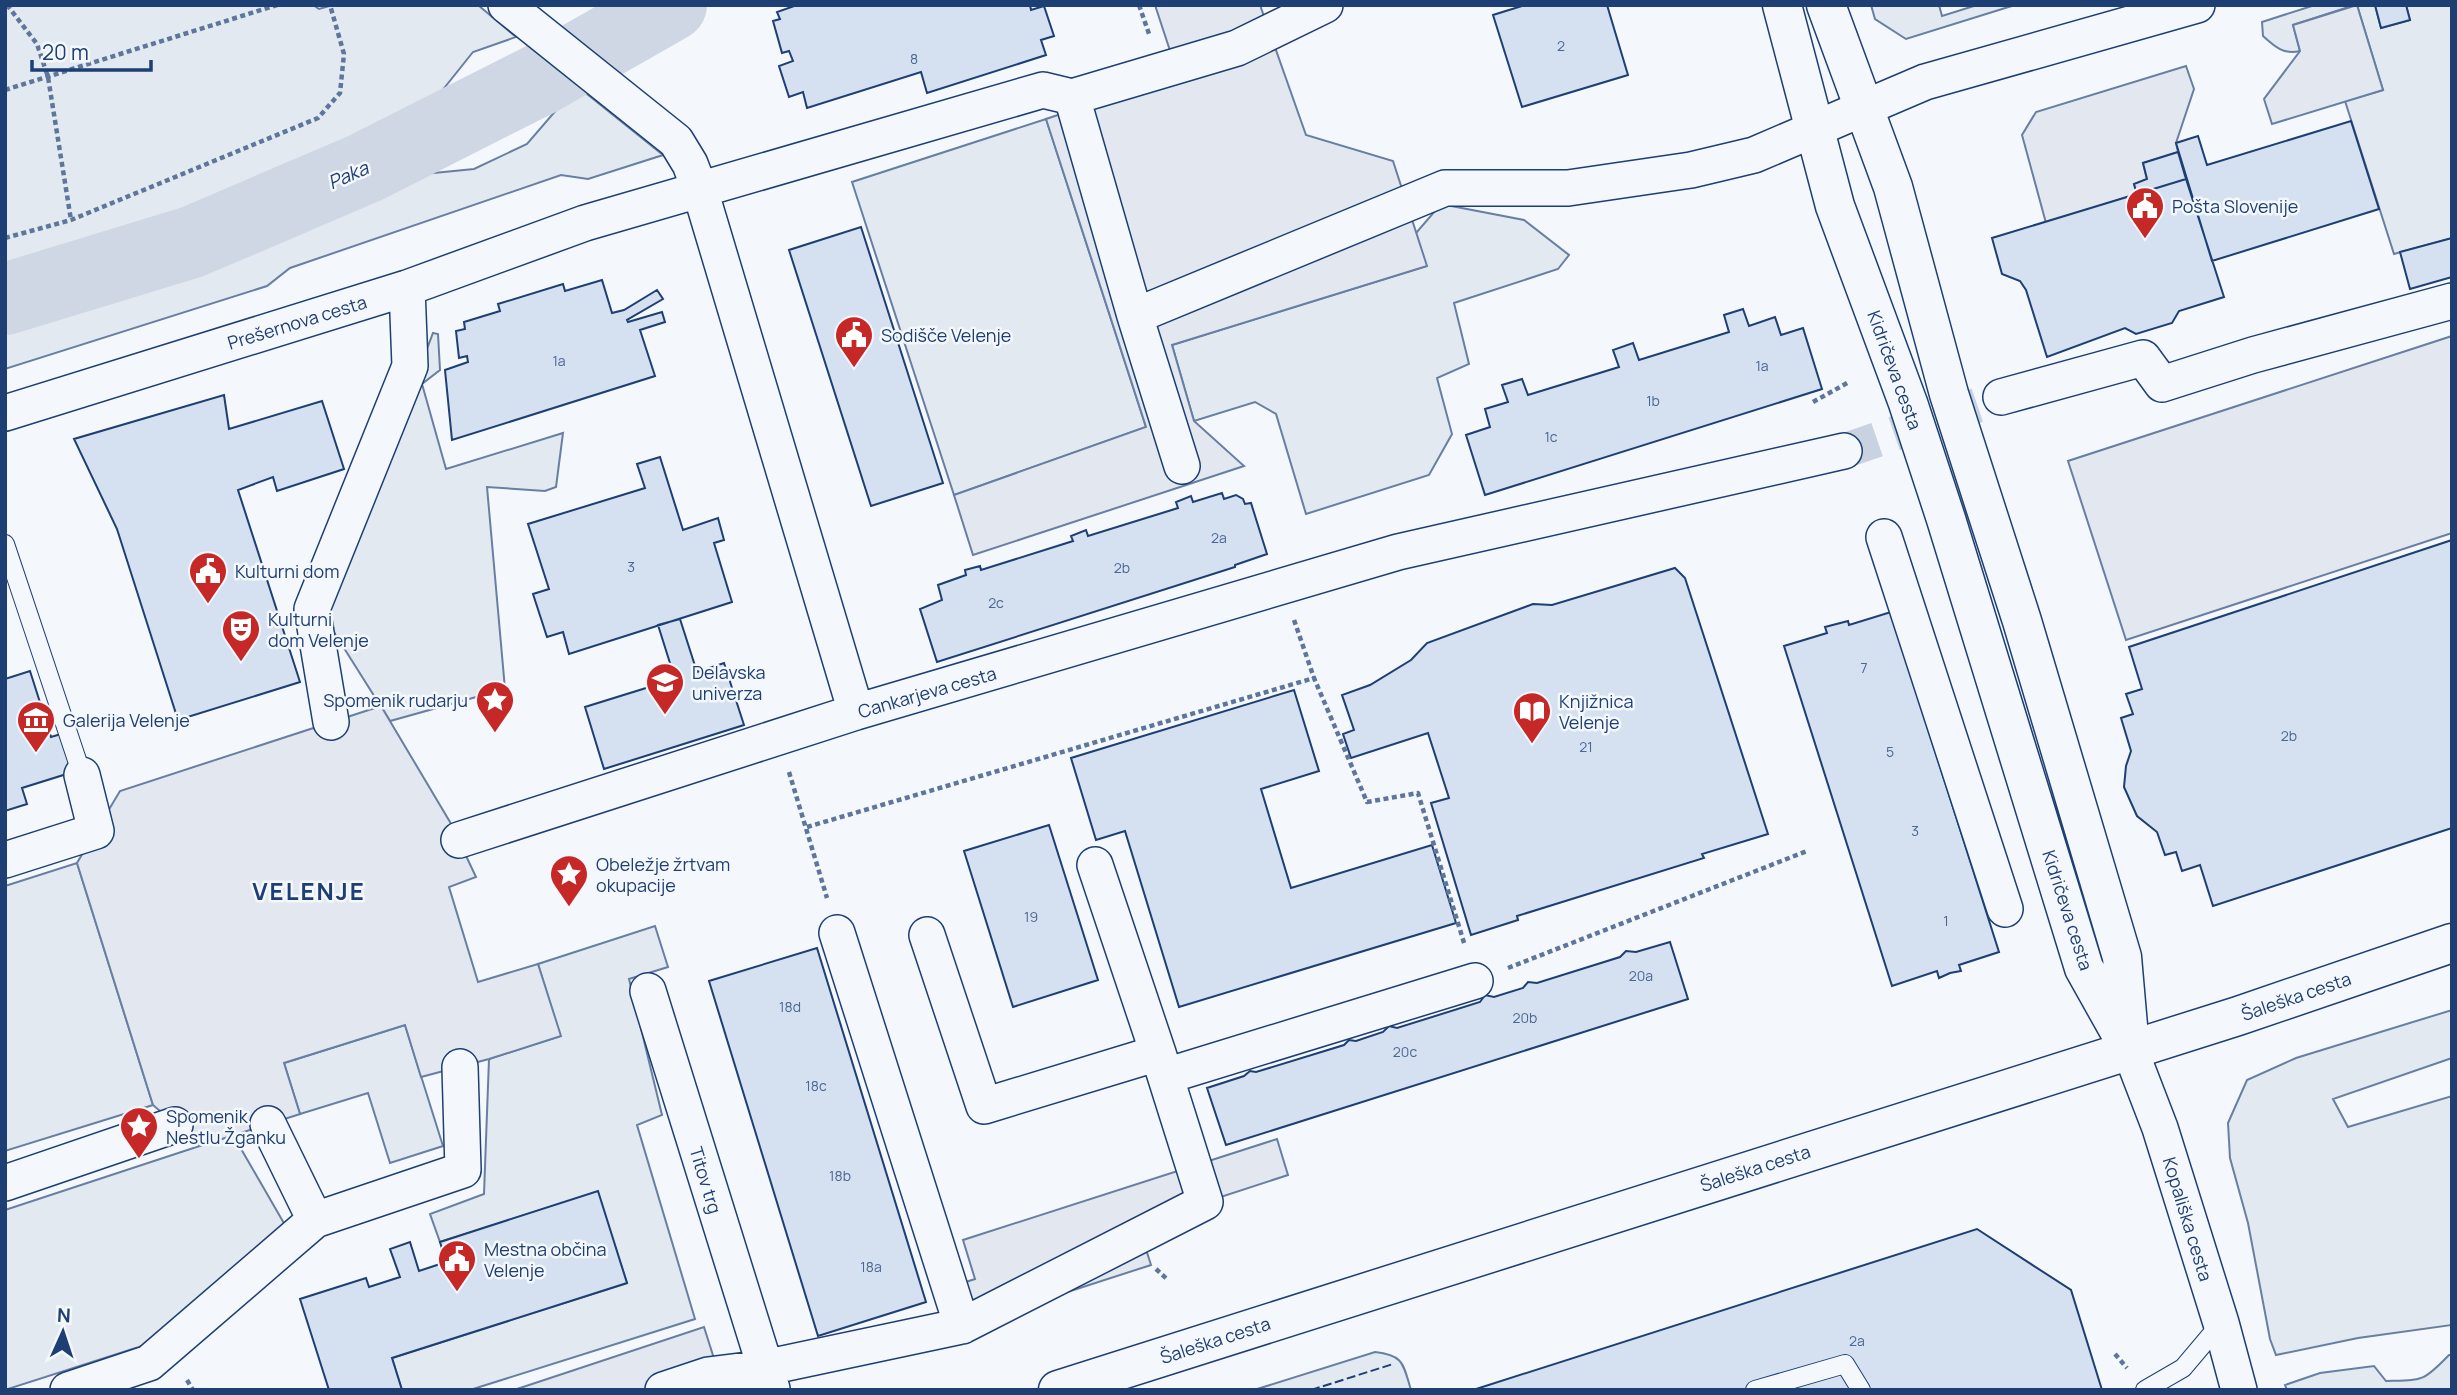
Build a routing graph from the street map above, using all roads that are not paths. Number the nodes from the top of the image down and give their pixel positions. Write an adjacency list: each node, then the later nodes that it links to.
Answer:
1 (1325, 5): 6 (street)
2 (1782, 5): 8 (main road, Kidričeva cesta)
3 (1826, 5): 7 (main road, Kidričeva cesta)
4 (2197, 5): 7 (street)
5 (507, 7): 9 (street)
6 (1072, 97): 9 (street, Prešernova cesta); 12 (street)
7 (1864, 109): 8 (street); 31 (main road, Kidričeva cesta)
8 (1816, 128): 12 (street); 31 (main road, Kidričeva cesta)
9 (700, 190): 10 (street, Prešernova cesta); 19 (street)
10 (407, 288): 14 (street, Prešernova cesta); 20 (street)
11 (2452, 301): 13 (street)
12 (1135, 316): 16 (street)
13 (2001, 397)
14 (5, 413)
15 (1844, 451): 19 (street, Cankarjeva cesta)
16 (1182, 466)
17 (1884, 537): 25 (street)
18 (5, 544): 21 (lane)
19 (856, 712): 22 (street, Cankarjeva cesta)
20 (331, 722)
21 (82, 775): 23 (street)
22 (459, 840)
23 (5, 860)
24 (1095, 865): 32 (street)
25 (2005, 909)
26 (837, 933): 39 (street)
27 (927, 935): 32 (street)
28 (2452, 943): 31 (main road, Šaleška cesta)
29 (1475, 981): 32 (street)
30 (648, 991): 40 (street, Titov trg)
31 (2130, 1049): 38 (street, Kopališka cesta); 43 (main road, Šaleška cesta)
32 (1162, 1064): 39 (street)
33 (460, 1067): 37 (street)
34 (268, 1124): 37 (street)
35 (176, 1125): 36 (street)
36 (5, 1183)
37 (315, 1220): 41 (street)
38 (2221, 1323): 46 (lane); 47 (street, Kopališka cesta)
39 (962, 1326): 40 (street)
40 (768, 1379): 42 (street)
41 (68, 1390)
42 (663, 1390)
43 (1058, 1390)
44 (1755, 1390): 45 (lane)
45 (1861, 1390)
46 (2146, 1390)
47 (2239, 1390)

